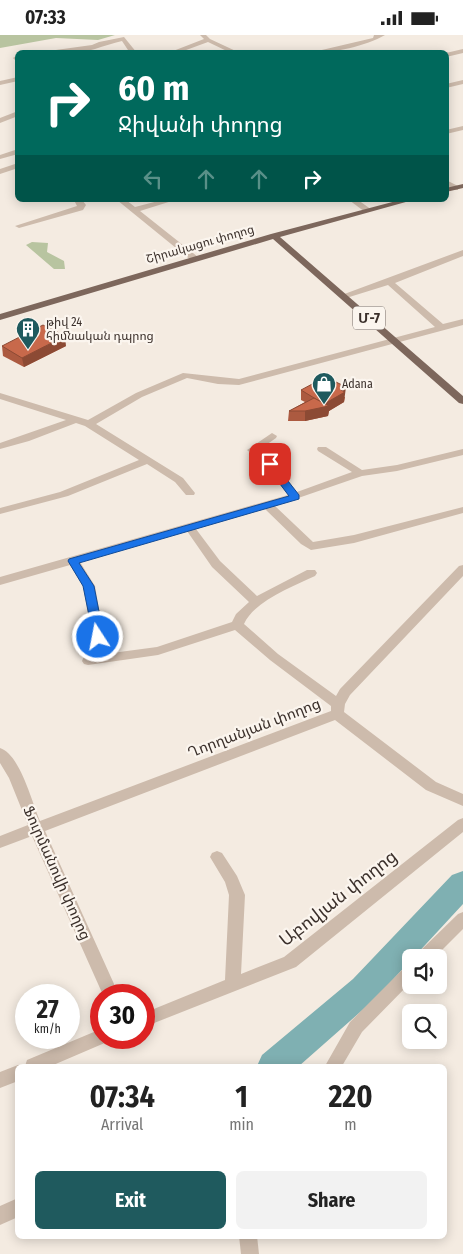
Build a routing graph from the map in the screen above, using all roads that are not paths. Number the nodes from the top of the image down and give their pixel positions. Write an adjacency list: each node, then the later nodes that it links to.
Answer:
1 (382, 35): 8 (street)
2 (124, 37): 4 (street); 5 (street)
3 (205, 37): 6 (street); 7 (street)
4 (55, 50)
5 (132, 50)
6 (177, 50)
7 (231, 50)
8 (326, 50)
9 (463, 51): 10 (street)
10 (449, 54)
11 (15, 80): 13 (street)
12 (463, 82): 14 (street)
13 (0, 83)
14 (449, 85)
15 (15, 114): 16 (street)
16 (0, 121)
17 (463, 128): 18 (street)
18 (449, 131)
19 (15, 153): 20 (street)
20 (0, 157)
21 (15, 166): 22 (street)
22 (0, 172)
23 (80, 202): 30 (street)
24 (124, 202): 28 (street)
25 (164, 202): 28 (street)
26 (356, 202): 29 (street)
27 (401, 202): 29 (main road, Շիրակացու փողոց)
28 (134, 210): 33 (street)
29 (368, 210): 31 (main road, Շիրակացու փողոց)
30 (19, 226)
31 (274, 236): 33 (main road, Շիրակացու փողոց); 35 (main road, Մ-7)
32 (463, 253): 34 (street)
33 (195, 259): 36 (main road, Շիրակացու փողոց)
34 (389, 282): 35 (street); 38 (street)
35 (343, 296): 39 (main road, Մ-7)
36 (0, 317)
37 (463, 322): 38 (street)
38 (441, 327): 39 (street)
39 (393, 340): 41 (main road, Մ-7); 43 (street)
40 (0, 396): 42 (street)
41 (463, 401)
42 (76, 420): 43 (street); 45 (street)
43 (89, 424): 48 (street)
44 (272, 435): 51 (street)
45 (0, 446)
46 (322, 449): 49 (street)
47 (463, 452): 49 (street)
48 (148, 460): 50 (street); 54 (street)
49 (360, 473): 51 (street)
50 (190, 493)
51 (296, 497): 52 (street)
52 (267, 505): 53 (street); 55 (street)
53 (463, 510)
54 (0, 511)
55 (190, 528): 56 (street); 60 (street)
56 (73, 561): 59 (street); 61 (street)
57 (463, 569): 62 (street, Ղորղանյան փողոց)
58 (311, 573): 60 (street)
59 (0, 581)
60 (256, 602): 61 (street)
61 (237, 625): 62 (street)
62 (338, 709): 64 (street); 66 (street, Ղորղանյան փողոց)
63 (0, 753): 66 (street, Ֆուրմանովի փողոց)
64 (463, 800)
65 (463, 824): 73 (street, Աբովյան փողոց)
66 (36, 829): 67 (street, Ղորղանյան փողոց); 72 (street, Ֆուրմանովի փողոց)
67 (0, 842)
68 (217, 857): 73 (street)
69 (463, 919): 70 (street)
70 (433, 949)
71 (402, 982): 77 (street)
72 (106, 984)
73 (233, 984): 74 (street, Աբովյան փողոց)
74 (155, 1016)
75 (90, 1042): 76 (street)
76 (38, 1064)
77 (334, 1064)
78 (15, 1074): 79 (street)
79 (0, 1080)
80 (15, 1208): 81 (street)
81 (0, 1216)
82 (248, 1239): 83 (street)
83 (250, 1254)

